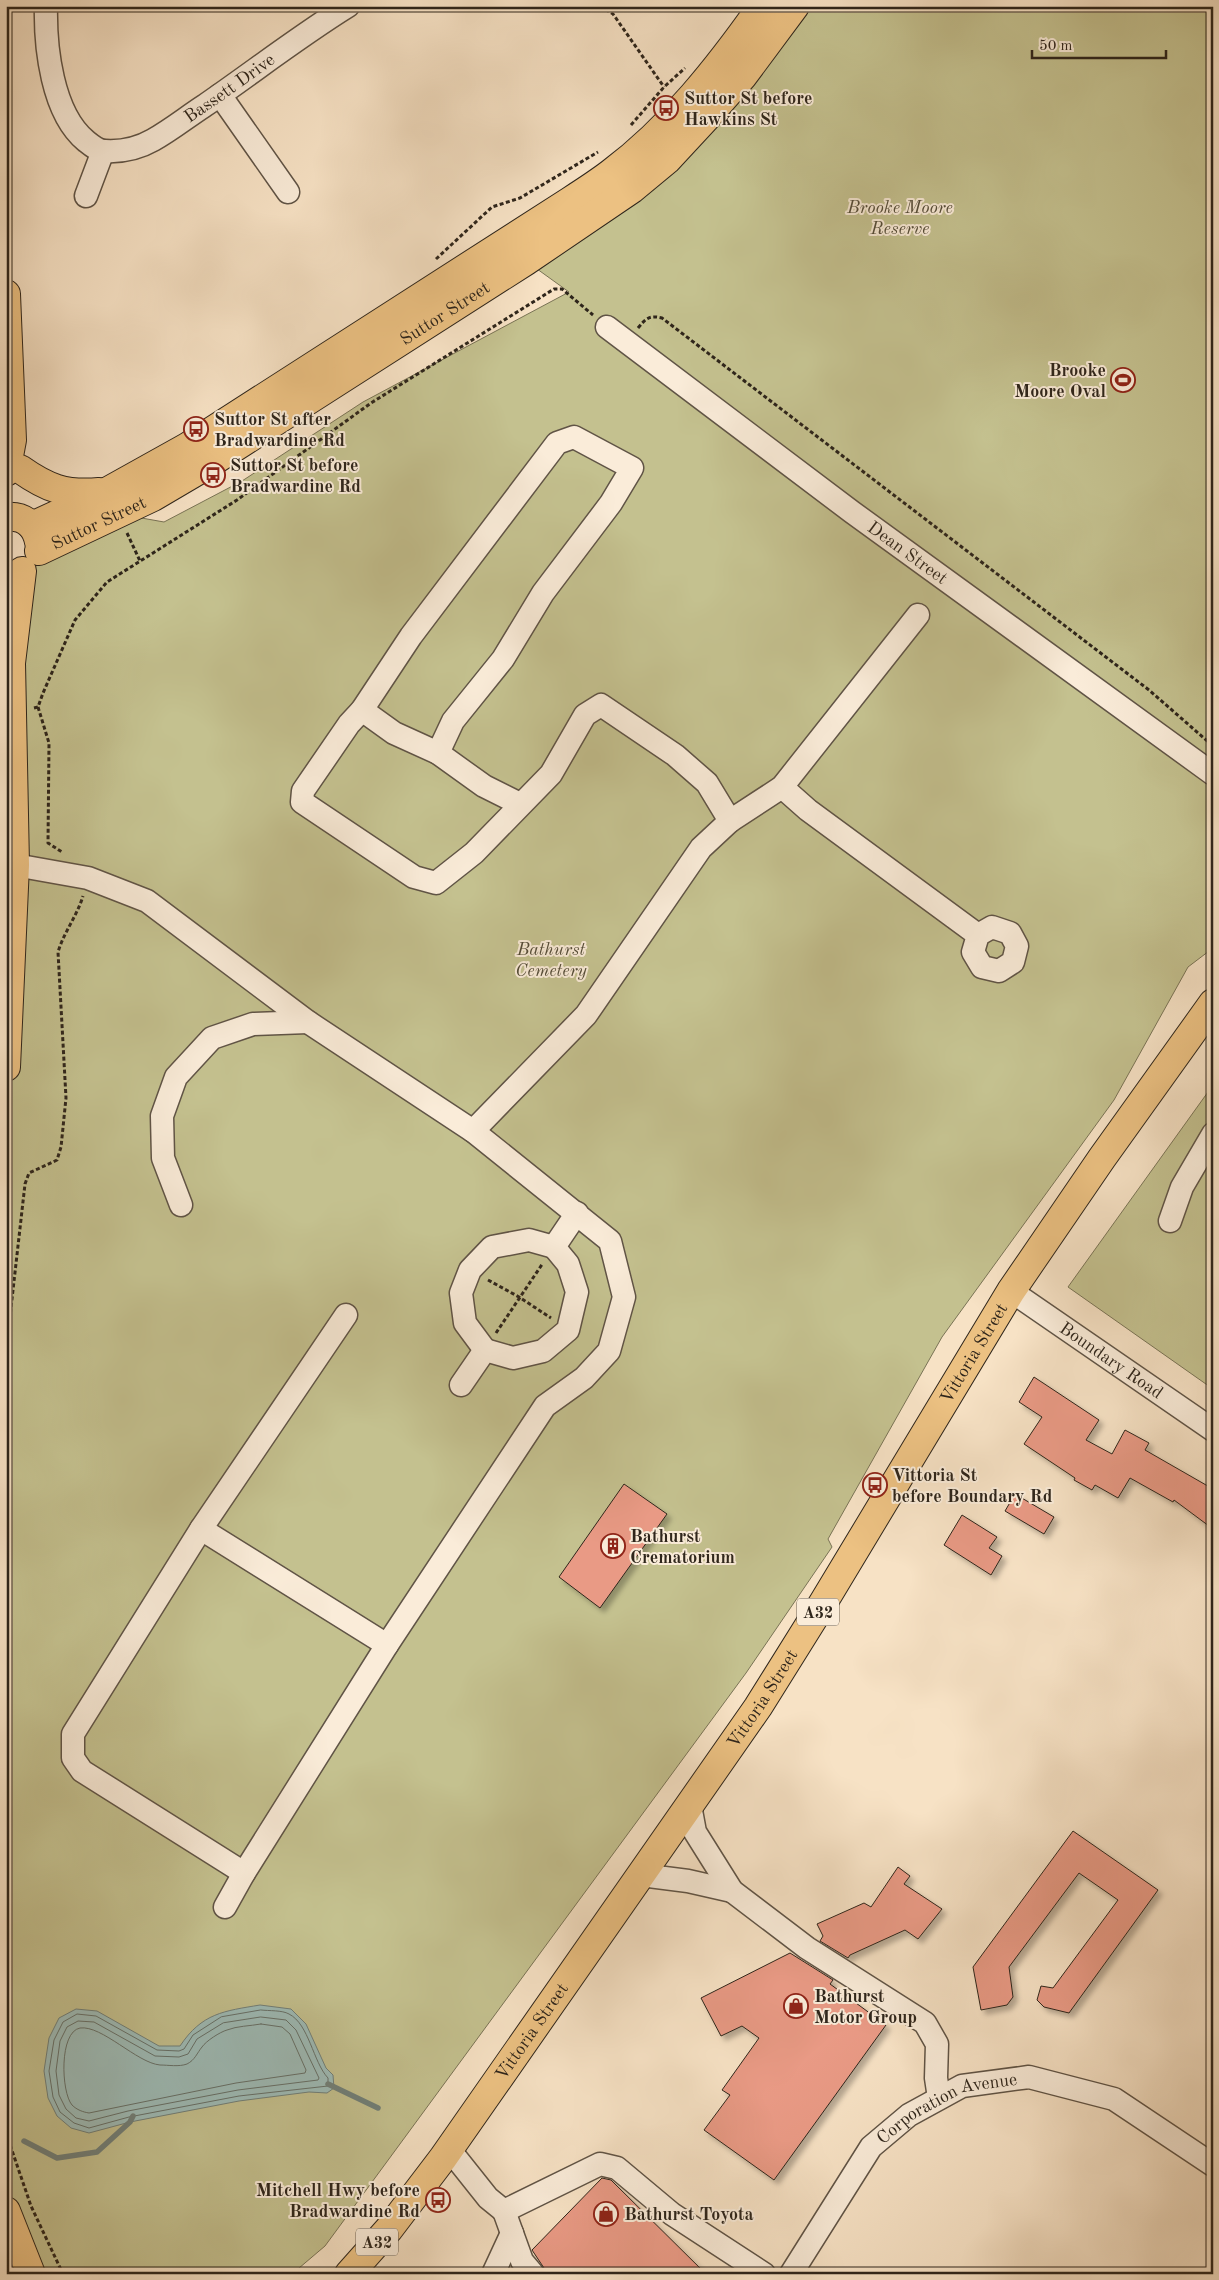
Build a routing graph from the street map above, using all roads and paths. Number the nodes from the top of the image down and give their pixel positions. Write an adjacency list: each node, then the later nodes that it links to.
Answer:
1 (46, 6): 11 (street)
2 (348, 6): 8 (street, Bassett Drive)
3 (600, 6): 7 (path)
4 (762, 6): 19 (main road, Suttor Street)
5 (795, 6): 20 (main road, Suttor Street)
6 (688, 65): 7 (path)
7 (664, 87): 9 (path)
8 (220, 95): 11 (street, Bassett Drive); 12 (street)
9 (628, 128)
10 (600, 151): 14 (path)
11 (102, 152): 13 (street)
12 (288, 192)
13 (86, 196)
14 (430, 264)
15 (6, 294): 18 (main road)
16 (608, 327): 17 (street, Dean Street); 25 (path)
17 (627, 342): 28 (path); 30 (street, Dean Street)
18 (13, 470): 19 (main road); 20 (main road)
19 (108, 491): 20 (main road, Suttor Street)
20 (26, 529): 21 (main road)
21 (14, 572): 24 (main road)
22 (918, 615): 31 (street)
23 (6, 633): 24 (main road)
24 (9, 658): 26 (main road)
25 (38, 708): 26 (path); 34 (path)
26 (11, 709): 35 (main road)
27 (362, 710): 29 (street); 29 (street); 32 (street)
28 (1213, 746)
29 (438, 753): 32 (street)
30 (1213, 774)
31 (782, 787): 33 (street); 37 (street)
32 (520, 804): 33 (street)
33 (730, 821): 41 (street)
34 (65, 852)
35 (15, 865): 36 (street); 40 (main road)
36 (88, 878): 39 (street); 53 (path)
37 (978, 935)
38 (1213, 1003): 48 (main road, Vittoria Street / A32)
39 (308, 1022): 41 (street); 43 (street)
40 (7, 1052)
41 (473, 1131): 44 (street)
42 (1213, 1134): 45 (street)
43 (181, 1205)
44 (577, 1213): 46 (street); 57 (street)
45 (1170, 1221)
46 (554, 1247): 47 (street); 49 (path); 51 (street)
47 (470, 1270): 49 (path); 52 (street)
48 (1011, 1291): 55 (street, Boundary Road); 58 (main road, Vittoria Street / A32)
49 (519, 1297): 51 (path); 52 (path)
50 (346, 1315): 56 (street)
51 (568, 1330): 52 (street)
52 (485, 1350): 54 (street)
53 (6, 1352)
54 (461, 1384)
55 (1213, 1430)
56 (201, 1529): 57 (street); 59 (street)
57 (387, 1645): 59 (street)
58 (690, 1805): 60 (main road, Vittoria Street / A32); 61 (street)
59 (244, 1873): 62 (street)
60 (641, 1875): 61 (street); 65 (main road, Vittoria Street / A32)
61 (732, 1891): 63 (street)
62 (225, 1907)
63 (939, 2098): 66 (street, Corporation Avenue); 77 (street, Corporation Avenue)
64 (6, 2133): 72 (path)
65 (449, 2149): 68 (street); 73 (main road, Vittoria Street / A32)
66 (1213, 2165)
67 (6, 2211): 71 (main road)
68 (504, 2211): 69 (street); 70 (street)
69 (512, 2233): 74 (street); 75 (street)
70 (737, 2267): 76 (street)
71 (31, 2274)
72 (63, 2274)
73 (348, 2274)
74 (493, 2274)
75 (533, 2274)
76 (764, 2274)
77 (791, 2274)

